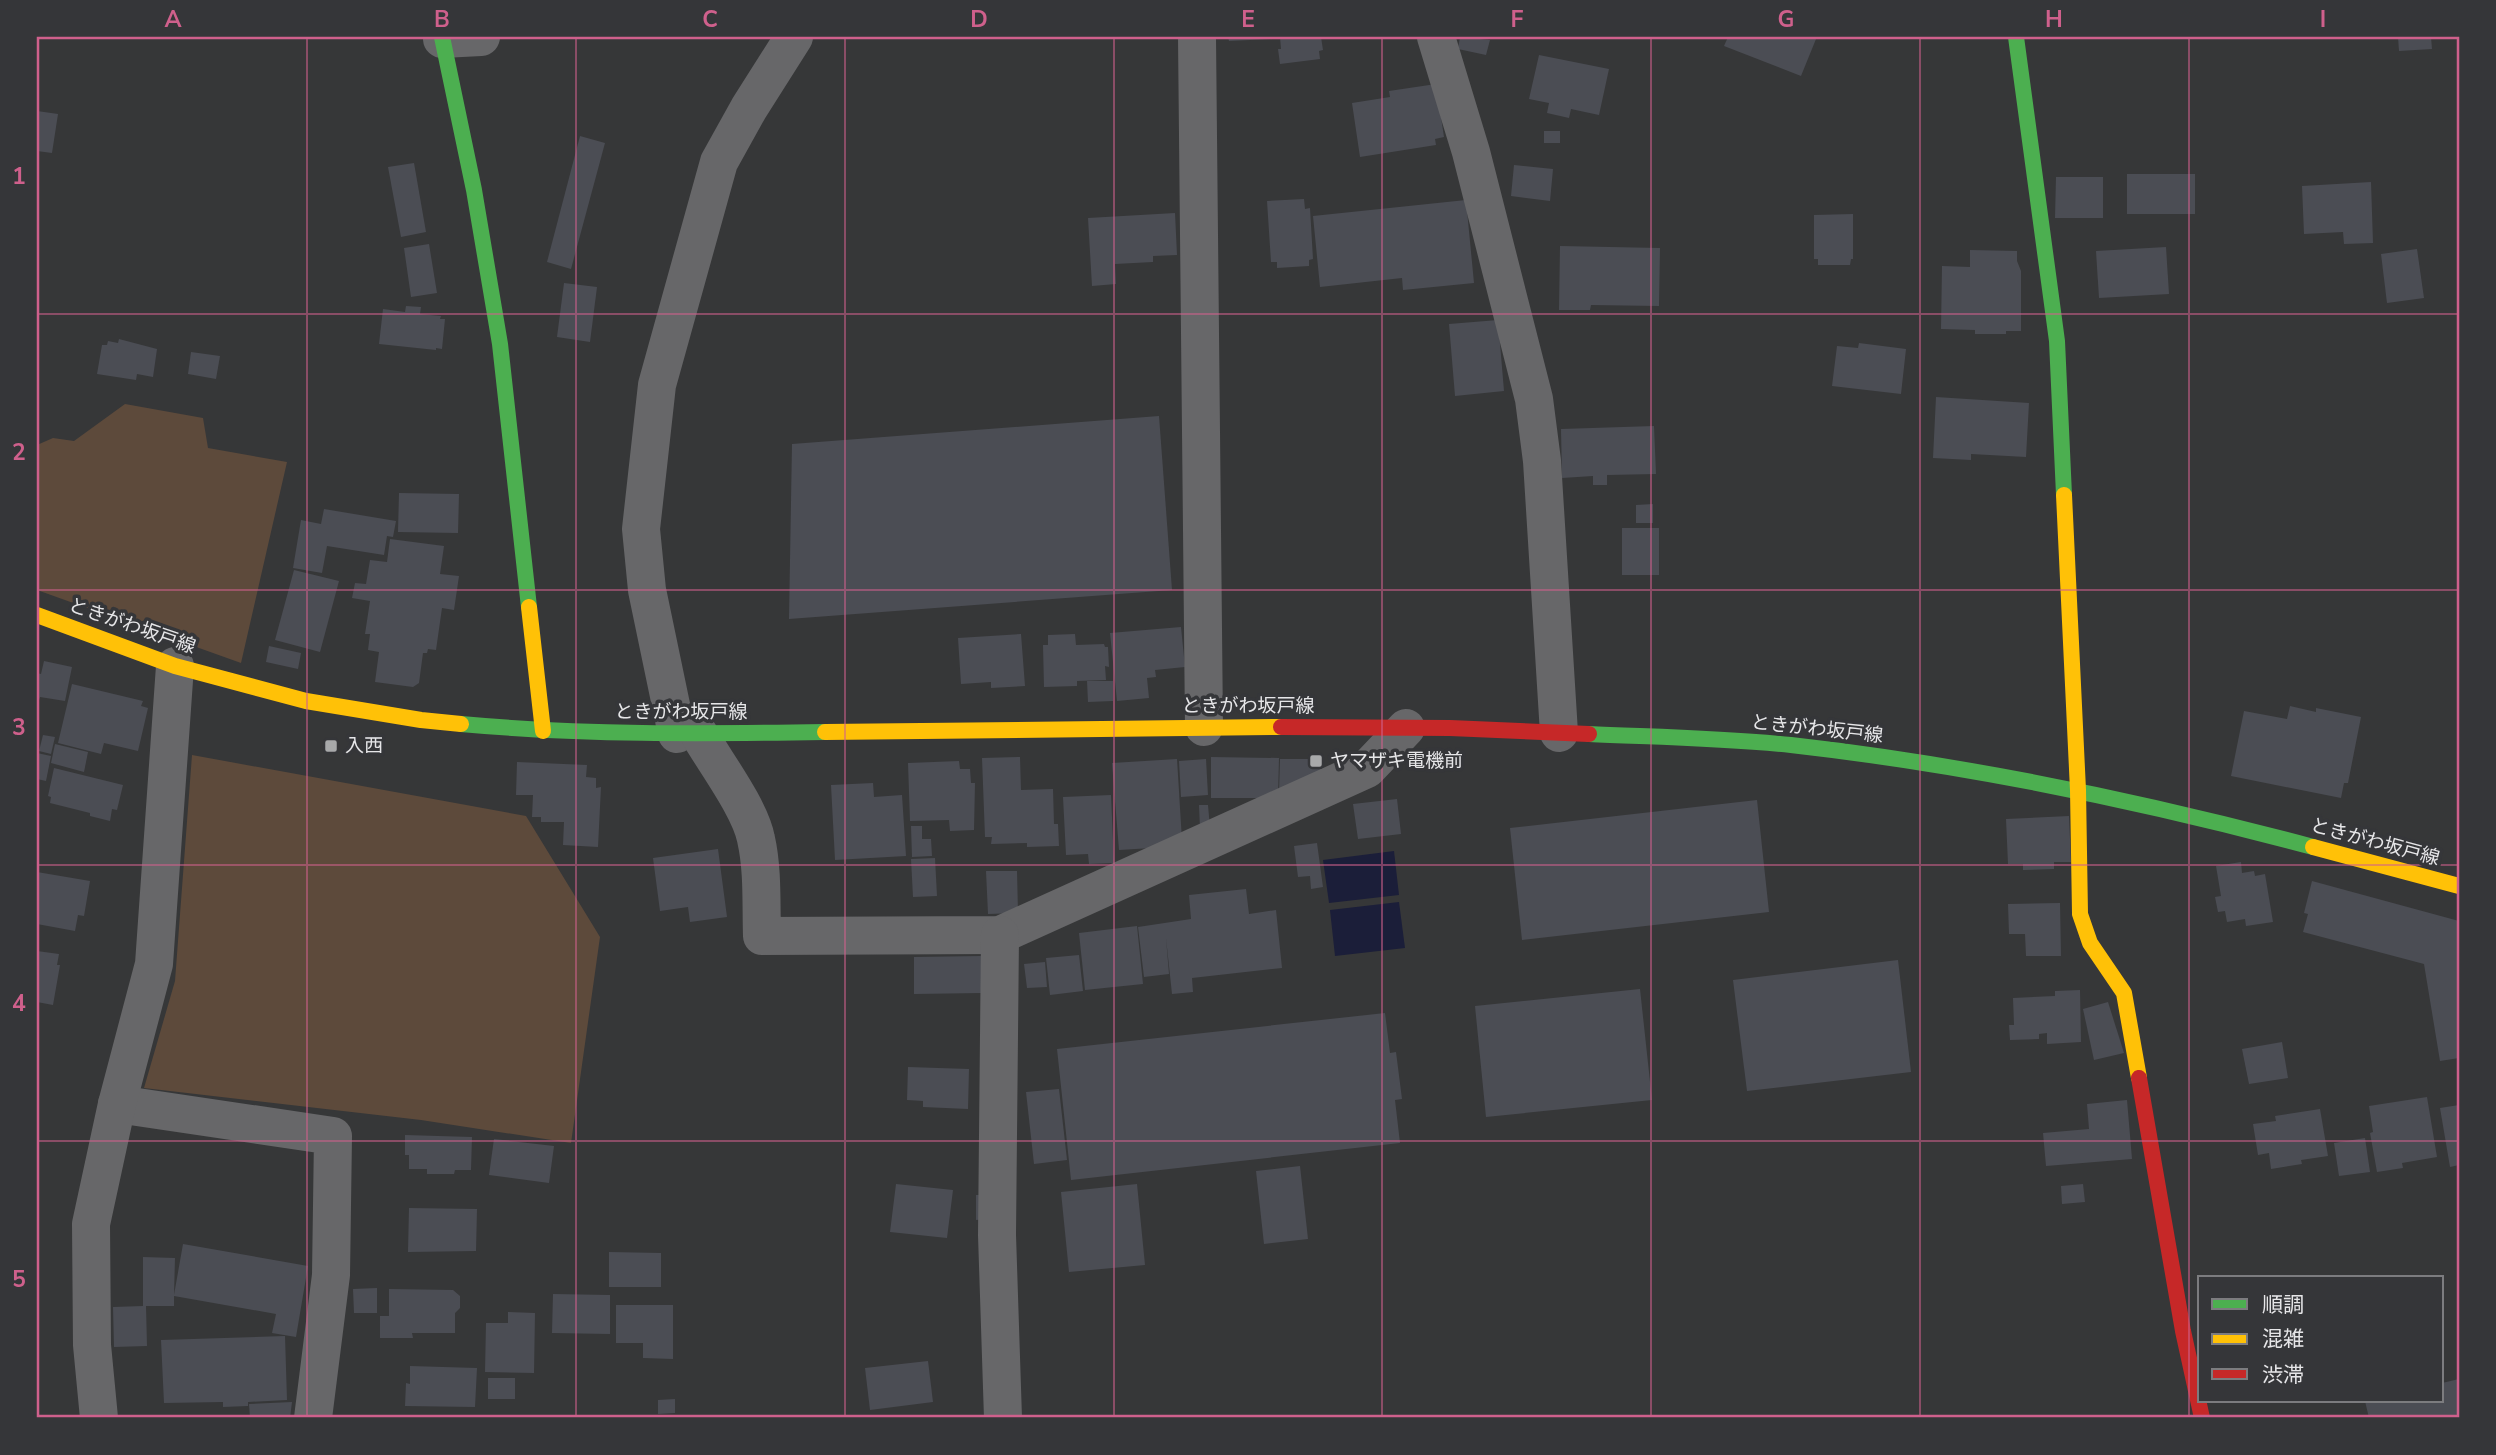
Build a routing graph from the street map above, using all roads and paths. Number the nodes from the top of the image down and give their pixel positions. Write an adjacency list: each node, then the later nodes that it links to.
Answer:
1 (481, 37): 6 (street)
2 (794, 37): 13 (street)
3 (1197, 37): 9 (street)
4 (1436, 37): 12 (street)
5 (2016, 37): 14 (main road)
6 (442, 38): 11 (main road)
7 (37, 615): 8 (main road, ときがわ坂戸線)
8 (175, 666): 11 (main road, ときがわ坂戸線); 17 (street)
9 (1204, 727): 10 (main road, ときがわ坂戸線); 13 (main road, ときがわ坂戸線)
10 (1406, 728): 12 (main road, ときがわ坂戸線); 16 (street)
11 (543, 731): 13 (main road, ときがわ坂戸線)
12 (1559, 733): 14 (main road, ときがわ坂戸線)
13 (688, 734): 16 (street)
14 (2078, 790): 15 (main road, ときがわ坂戸線); 18 (main road)
15 (2459, 886)
16 (1000, 935): 21 (street)
17 (117, 1104): 19 (street); 20 (street)
18 (2198, 1400)
19 (99, 1418)
20 (313, 1418)
21 (1003, 1418)

